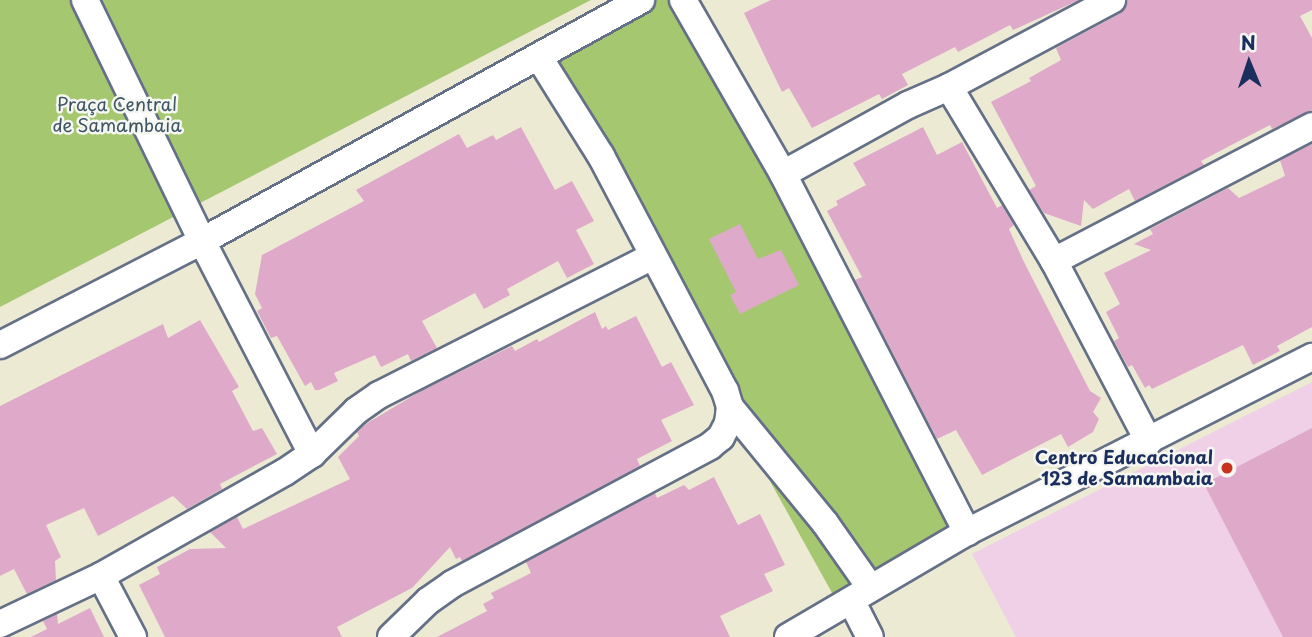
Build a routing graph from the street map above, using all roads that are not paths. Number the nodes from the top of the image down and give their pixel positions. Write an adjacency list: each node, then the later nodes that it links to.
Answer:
1 (85, 0): 9 (street)
2 (641, 0): 5 (street)
3 (683, 0): 8 (street)
4 (1112, 0): 6 (street)
5 (539, 57): 9 (street); 10 (street)
6 (949, 87): 8 (street); 11 (street)
7 (1312, 126): 11 (street)
8 (783, 174): 17 (street)
9 (202, 241): 12 (street); 16 (street)
10 (653, 256): 14 (street); 16 (street)
11 (1054, 261): 15 (street)
12 (0, 345)
13 (1312, 358): 15 (street)
14 (730, 407): 19 (street); 22 (street)
15 (1149, 442): 17 (street)
16 (312, 454): 18 (street)
17 (967, 532): 19 (street)
18 (101, 576): 20 (street); 21 (street)
19 (861, 594): 23 (street); 24 (street)
20 (0, 624)
21 (133, 637)
22 (391, 637)
23 (788, 637)
24 (870, 637)

